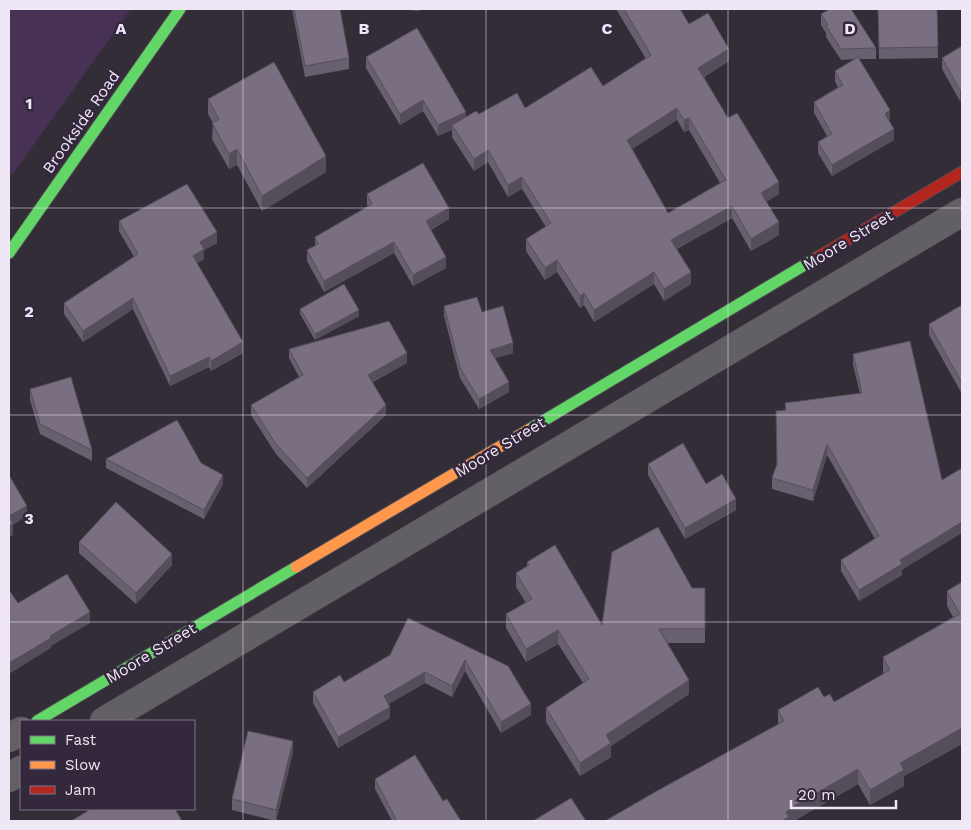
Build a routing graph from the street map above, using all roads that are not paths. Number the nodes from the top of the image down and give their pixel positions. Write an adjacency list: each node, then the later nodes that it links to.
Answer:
1 (180, 9): 4 (street, Brookside Road)
2 (962, 172): 5 (street, Moore Street)
3 (962, 212): 6 (street, Moore Street)
4 (9, 253)
5 (39, 720)
6 (106, 720)
7 (20, 732): 8 (street)
8 (9, 738)
9 (20, 771): 10 (street)
10 (9, 778)

